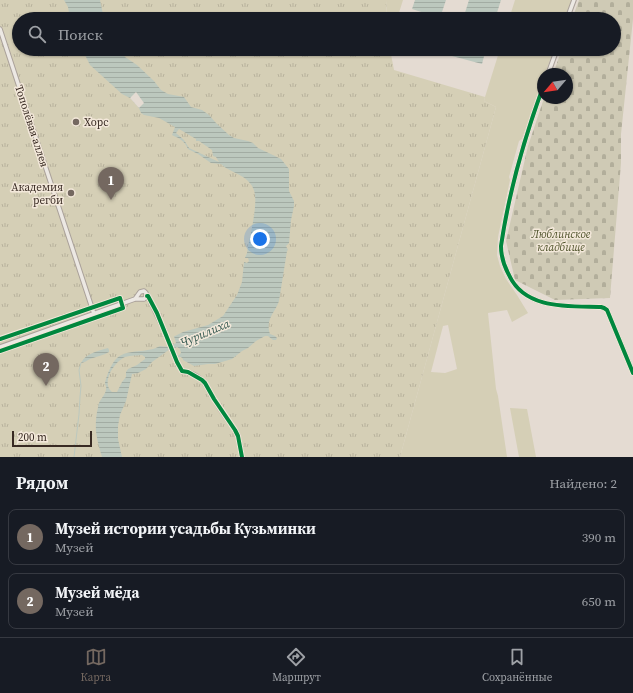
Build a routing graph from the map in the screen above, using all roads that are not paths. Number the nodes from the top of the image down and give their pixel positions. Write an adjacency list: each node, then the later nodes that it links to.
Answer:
1 (574, 0): 2 (street)
2 (570, 12)
3 (0, 29): 11 (street, Тополёвая аллея)
4 (554, 56): 5 (street)
5 (550, 68)
6 (537, 104): 15 (street)
7 (138, 294): 9 (street); 9 (street); 10 (street)
8 (148, 296): 12 (street)
9 (141, 299): 10 (street)
10 (134, 300): 11 (street)
11 (94, 314): 13 (street)
12 (165, 332)
13 (0, 347)
14 (172, 350): 16 (street)
15 (633, 373)
16 (242, 457)

